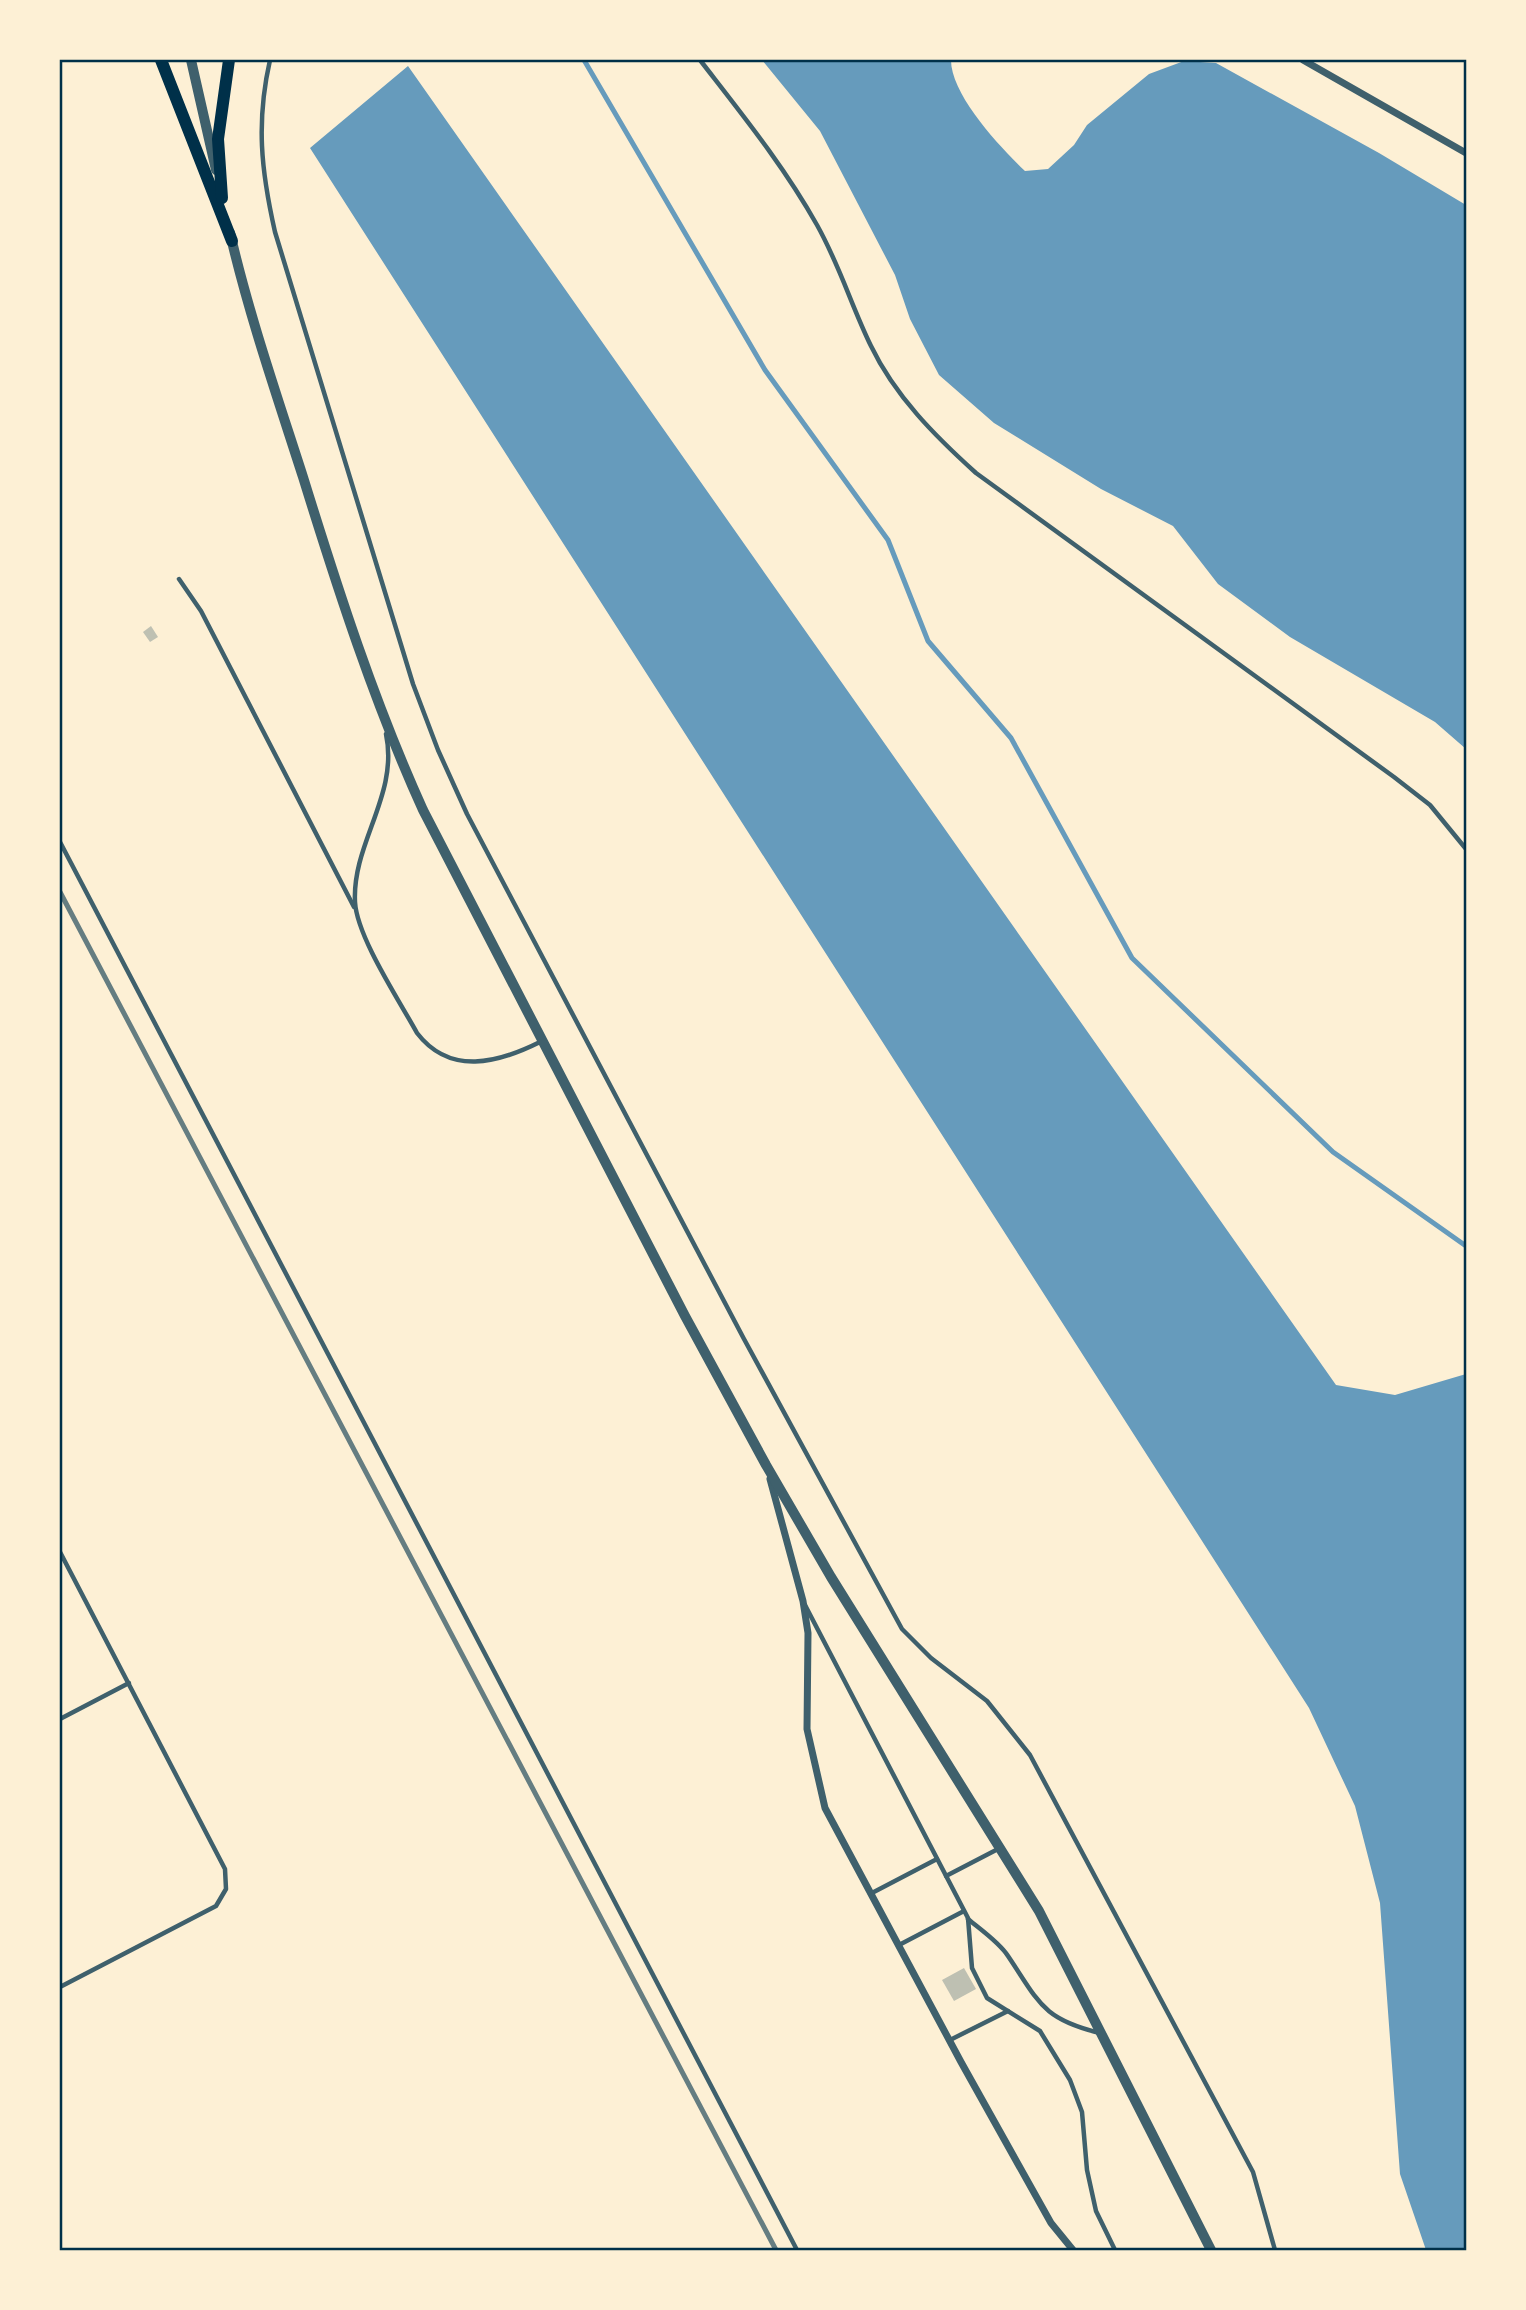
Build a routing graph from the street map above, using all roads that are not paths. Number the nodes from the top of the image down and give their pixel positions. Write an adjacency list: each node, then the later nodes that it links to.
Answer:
1 (161, 60): 9 (main road)
2 (191, 60): 8 (street)
3 (229, 60): 8 (main road)
4 (270, 60): 36 (lane)
5 (700, 60): 13 (lane)
6 (1303, 60): 7 (street)
7 (1466, 153)
8 (222, 198): 9 (street)
9 (232, 241): 11 (street)
10 (179, 579): 14 (lane)
11 (380, 709): 14 (lane); 15 (street)
12 (60, 842): 32 (lane)
13 (1466, 849)
14 (358, 914): 15 (lane)
15 (542, 1041): 16 (street)
16 (766, 1465): 18 (street); 21 (street)
17 (60, 1552): 19 (lane)
18 (803, 1601): 22 (lane); 24 (street)
19 (129, 1684): 20 (lane); 28 (lane)
20 (60, 1720)
21 (1000, 1847): 23 (lane); 30 (street)
22 (937, 1859): 23 (lane); 24 (lane)
23 (946, 1876): 25 (lane)
24 (870, 1894): 27 (street)
25 (964, 1911): 26 (lane); 27 (lane)
26 (968, 1918): 29 (lane); 30 (lane)
27 (898, 1946): 31 (street)
28 (60, 1987)
29 (1008, 2011): 31 (lane); 34 (lane)
30 (1102, 2033): 35 (street)
31 (949, 2040): 33 (street)
32 (797, 2250)
33 (1073, 2250)
34 (1115, 2250)
35 (1211, 2250)
36 (1275, 2250)

